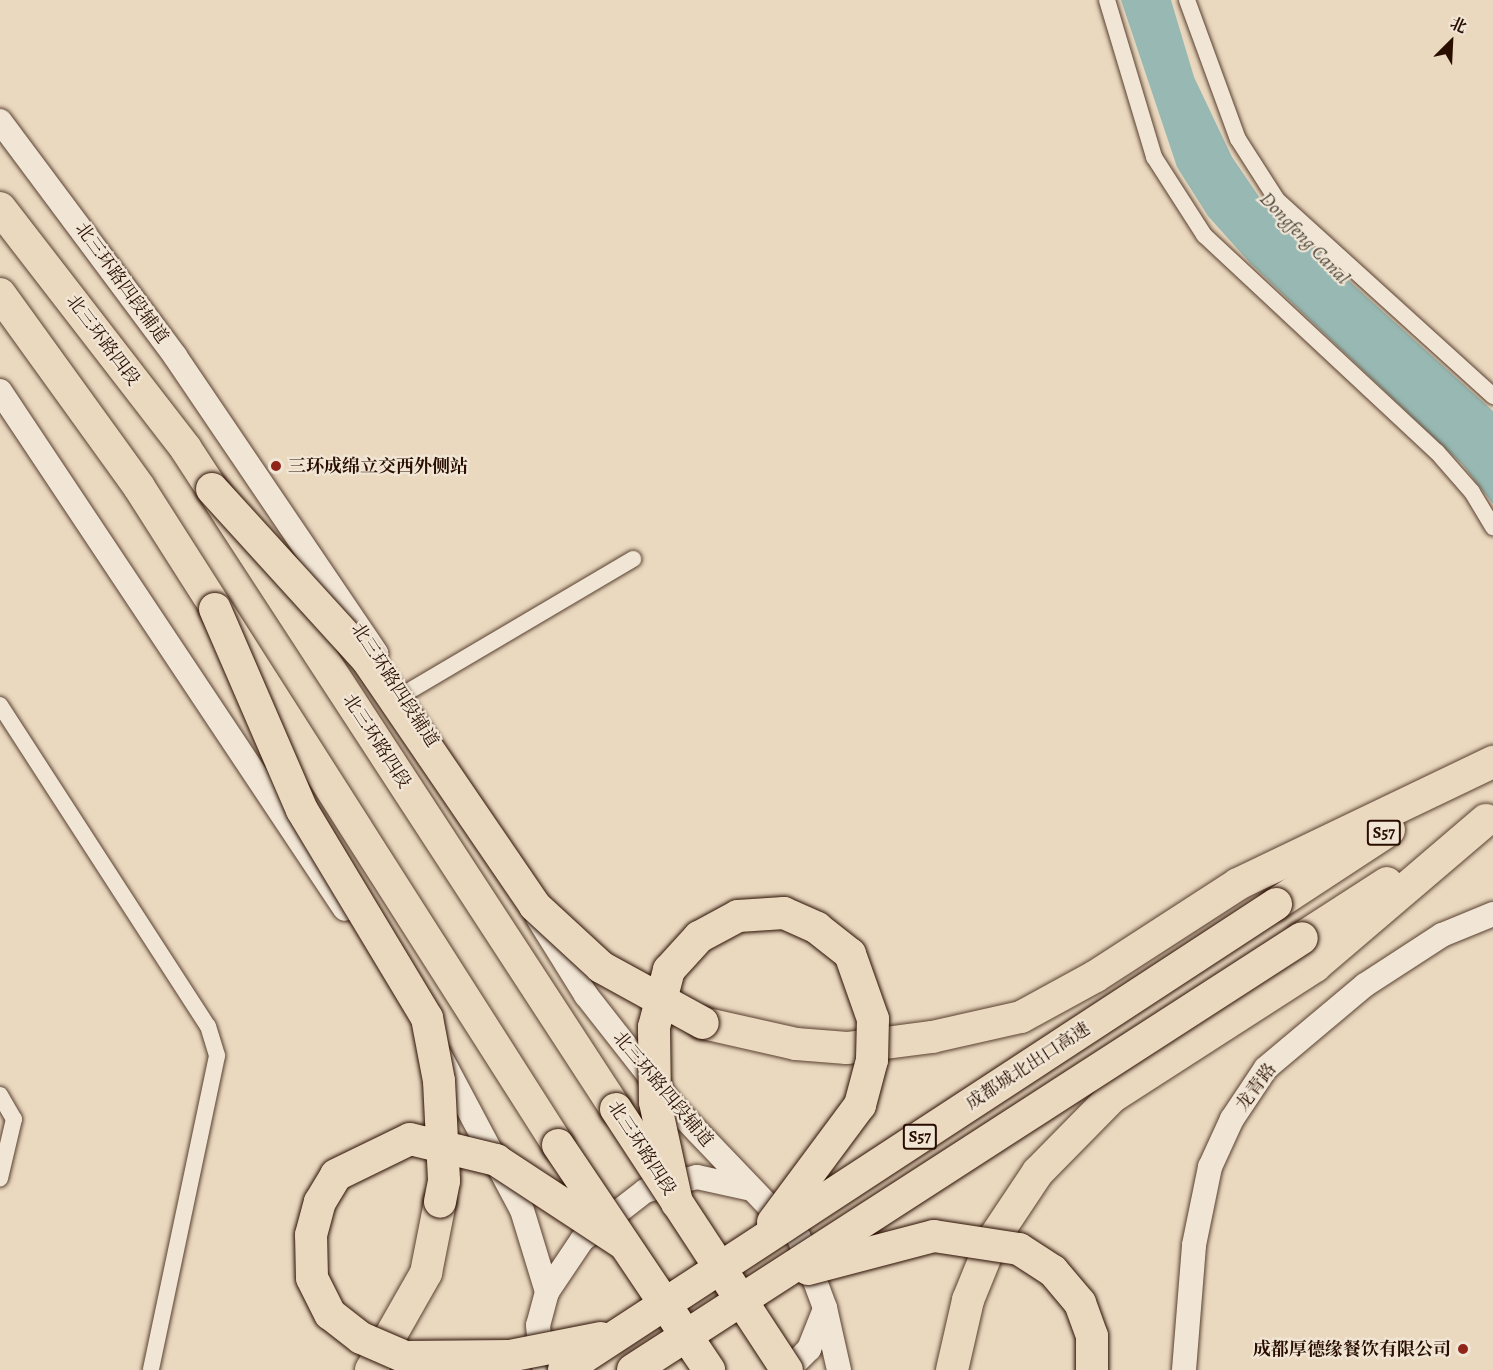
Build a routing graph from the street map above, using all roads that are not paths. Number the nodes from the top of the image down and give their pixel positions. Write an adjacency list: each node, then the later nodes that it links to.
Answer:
1 (1107, 0): 9 (street)
2 (1188, 0): 7 (street)
3 (0, 121): 12 (main road, 北三环路四段辅道)
4 (0, 208): 8 (highway, 北三环路四段)
5 (0, 294): 11 (highway)
6 (0, 391): 24 (main road)
7 (1493, 396)
8 (212, 489): 14 (highway, bridge); 20 (highway, 北三环路四段, bridge)
9 (1493, 527)
10 (633, 559): 12 (street)
11 (215, 609): 21 (highway, bridge); 30 (highway, bridge)
12 (404, 694): 19 (main road, 北三环路四段辅道)
13 (0, 705): 29 (street)
14 (1493, 763): 22 (highway, 成都城北出口高速 / S57, bridge)
15 (1489, 817): 23 (highway, S57, bridge); 37 (highway)
16 (1493, 915): 39 (main road, 龙青路)
17 (0, 1095): 18 (street)
18 (0, 1178)
19 (759, 1192): 24 (main road); 25 (main road, 北三环路四段辅道)
20 (677, 1203): 22 (highway, bridge); 27 (highway, 北三环路四段, bridge)
21 (624, 1244): 26 (highway, bridge); 33 (highway, bridge)
22 (753, 1246): 26 (highway, 成都城北出口高速 / S57, bridge)
23 (775, 1278): 28 (highway, S57, bridge); 38 (highway, bridge)
24 (547, 1292): 31 (main road)
25 (825, 1308): 34 (main road); 36 (main road)
26 (616, 1335): 32 (highway, 成都城北出口高速 / S57, bridge)
27 (767, 1339): 34 (highway, bridge); 35 (highway, bridge)
28 (640, 1367)
29 (151, 1370)
30 (371, 1370)
31 (547, 1370)
32 (564, 1370)
33 (709, 1370)
34 (788, 1370)
35 (798, 1370)
36 (839, 1370)
37 (952, 1370)
38 (1092, 1370)
39 (1184, 1370)

